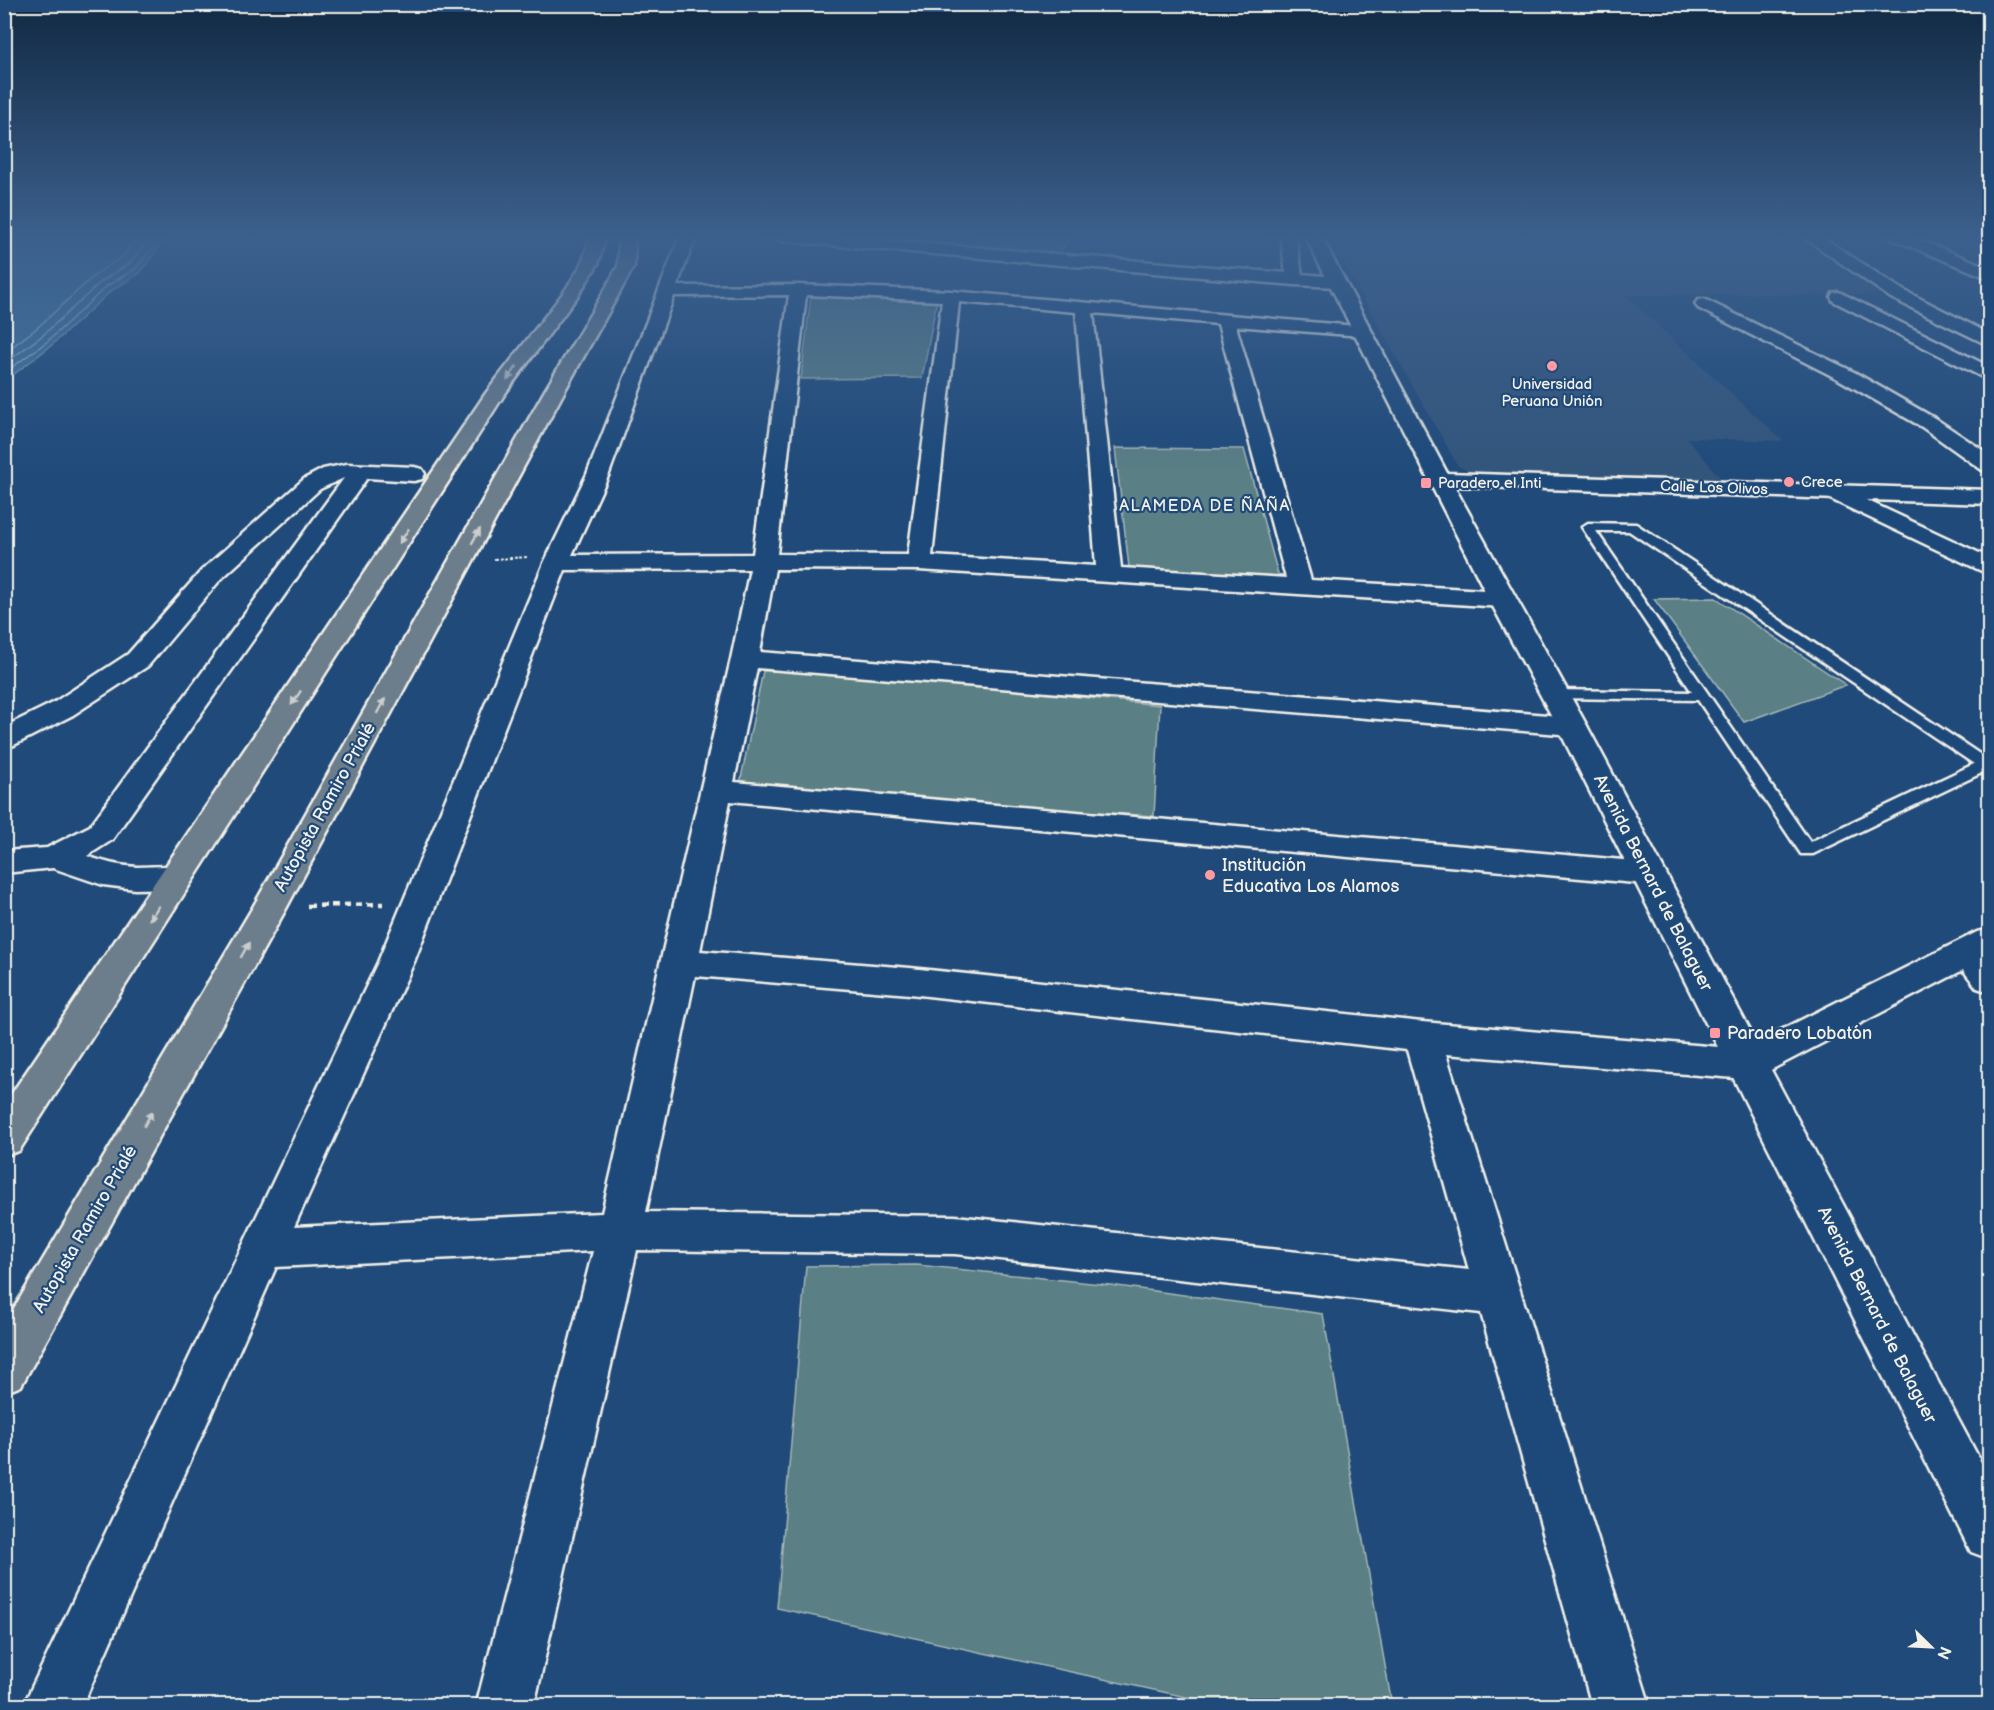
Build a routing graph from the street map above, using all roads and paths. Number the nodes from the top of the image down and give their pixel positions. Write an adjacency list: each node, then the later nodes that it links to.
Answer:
1 (554, 316): 41 (highway, one-way to 41)
2 (599, 316): 24 (highway, Autopista Ramiro Prialé, one-way to 2)
3 (657, 316): 25 (street)
4 (795, 316): 26 (street)
5 (949, 316): 27 (street)
6 (1085, 316): 29 (street)
7 (1187, 316): 12 (street)
8 (1354, 316): 15 (street, Avenida Bernard de Balaguer)
9 (1727, 316): 18 (street)
10 (1875, 316): 17 (street)
11 (1939, 316): 14 (street)
12 (1225, 319): 15 (street); 30 (street)
13 (1989, 325): 14 (street)
14 (1961, 327): 16 (street)
15 (1362, 331): 21 (street, Avenida Bernard de Balaguer)
16 (1989, 341)
17 (1989, 375)
18 (1989, 465)
19 (360, 472): 20 (street); 36 (street); 38 (street)
20 (414, 474)
21 (1439, 480): 22 (street, Calle Los Olivos); 31 (street, Avenida Bernard de Balaguer)
22 (1832, 491): 23 (street, Calle Los Olivos); 28 (street)
23 (1989, 497)
24 (462, 560): 25 (path); 43 (highway, Autopista Ramiro Prialé, one-way to 24)
25 (558, 560): 26 (street); 42 (street)
26 (764, 561): 27 (street); 32 (street)
27 (919, 563): 29 (street)
28 (1989, 568)
29 (1109, 575): 30 (street)
30 (1301, 587): 31 (street)
31 (1502, 600): 33 (street, Avenida Bernard de Balaguer)
32 (745, 659): 35 (street); 37 (street)
33 (1554, 694): 34 (lane); 35 (street, Avenida Bernard de Balaguer)
34 (1703, 696): 34 (lane)
35 (1572, 726): 40 (street, Avenida Bernard de Balaguer)
36 (4, 739)
37 (715, 790): 40 (street); 45 (street)
38 (55, 857): 39 (street); 41 (street)
39 (4, 862)
40 (1646, 873): 47 (street, Avenida Bernard de Balaguer)
41 (177, 878): 48 (highway, one-way to 48)
42 (420, 903): 43 (path); 50 (street)
43 (270, 907): 52 (highway, Autopista Ramiro Prialé, one-way to 43)
44 (1983, 957): 47 (street)
45 (678, 962): 46 (street); 49 (street)
46 (1422, 1037): 47 (street); 51 (street)
47 (1747, 1064): 53 (street, Avenida Bernard de Balaguer)
48 (4, 1139)
49 (620, 1232): 50 (street); 51 (street); 55 (street)
50 (262, 1248): 54 (street)
51 (1498, 1293): 56 (street)
52 (4, 1371)
53 (1989, 1533)
54 (52, 1706)
55 (505, 1706)
56 (1621, 1706)

